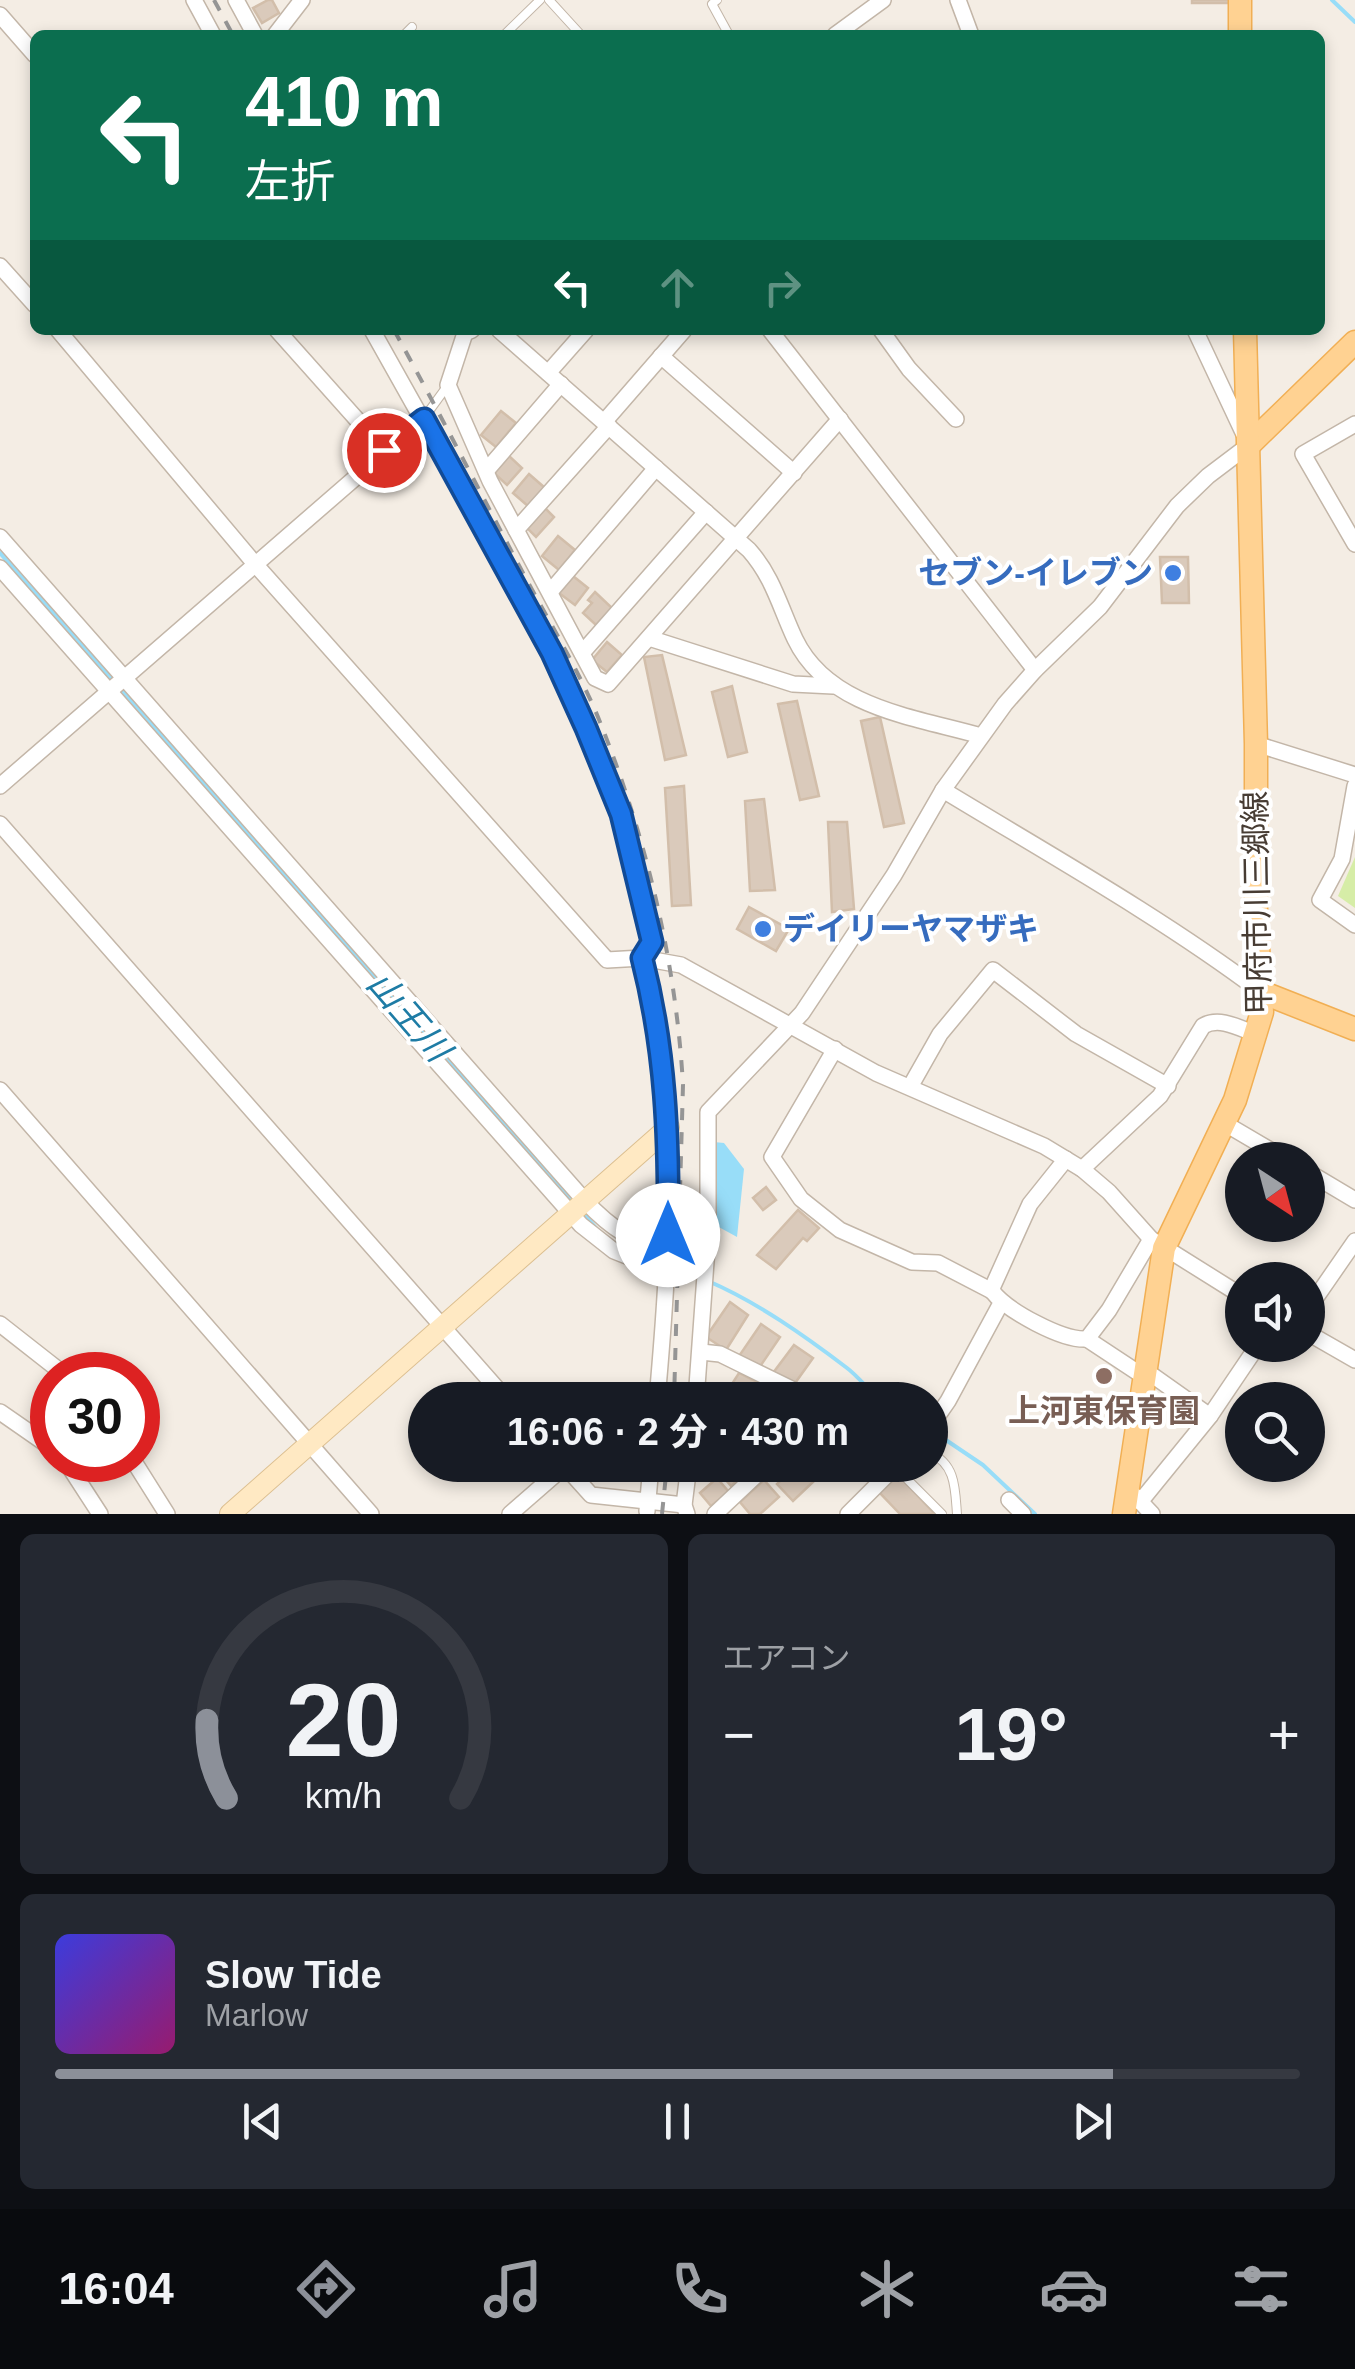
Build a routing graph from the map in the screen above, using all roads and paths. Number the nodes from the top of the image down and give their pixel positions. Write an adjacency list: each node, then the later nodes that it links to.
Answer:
1 (194, 0): 12 (street)
2 (236, 0): 13 (street)
3 (302, 0): 14 (street)
4 (540, 0): 16 (lane)
5 (550, 0): 17 (lane)
6 (718, 0): 18 (lane)
7 (883, 0): 19 (street)
8 (958, 0): 20 (street)
9 (1240, 0): 21 (main road)
10 (0, 16): 22 (street)
11 (412, 27): 15 (lane)
12 (210, 30)
13 (252, 30)
14 (280, 30)
15 (409, 30)
16 (509, 30)
17 (577, 30)
18 (727, 30)
19 (842, 30)
20 (968, 30)
21 (1240, 30)
22 (30, 49)
23 (0, 266): 24 (street)
24 (30, 299)
25 (62, 335): 55 (street)
26 (281, 335): 46 (street)
27 (375, 335): 40 (street)
28 (464, 335): 39 (street)
29 (505, 335): 38 (street)
30 (583, 335): 38 (street)
31 (680, 335): 37 (street)
32 (774, 335): 42 (street)
33 (885, 335): 41 (street)
34 (1197, 335): 45 (street)
35 (1245, 335): 45 (main road, 甲府市川三郷線)
36 (1355, 342): 45 (main road)
37 (661, 356): 43 (street); 49 (street)
38 (555, 379): 43 (street); 48 (street)
39 (448, 385): 40 (lane); 48 (street)
40 (424, 419): 46 (street); 71 (street)
41 (956, 419)
42 (840, 420): 49 (street); 60 (street)
43 (606, 424): 47 (street); 51 (street)
44 (1355, 424): 54 (street)
45 (1248, 445): 60 (street); 64 (main road, 甲府市川三郷線)
46 (384, 450): 55 (street)
47 (656, 468): 50 (street); 57 (street)
48 (486, 471): 51 (street)
49 (794, 473): 53 (street)
50 (706, 512): 53 (street); 59 (street)
51 (516, 530): 57 (street)
52 (0, 537): 61 (street)
53 (737, 539): 58 (street); 62 (street)
54 (1355, 544)
55 (255, 564): 61 (street); 71 (street)
56 (0, 568): 61 (street)
57 (550, 592): 59 (street)
58 (650, 638): 59 (street); 62 (street)
59 (582, 653)
60 (1034, 670): 63 (street)
61 (116, 683): 66 (street); 87 (street)
62 (832, 686): 63 (street)
63 (982, 736): 68 (street)
64 (1256, 744): 65 (street); 72 (main road, 甲府市川三郷線)
65 (1355, 775)
66 (0, 786)
67 (1355, 786): 70 (street)
68 (943, 790): 72 (street); 73 (street)
69 (0, 824): 95 (street)
70 (1355, 925)
71 (642, 958): 73 (street); 81 (street)
72 (1261, 992): 74 (main road); 75 (main road, 甲府市川三郷線)
73 (792, 1024): 76 (street); 99 (street)
74 (1355, 1028)
75 (1258, 1035): 77 (street); 80 (main road, 甲府市川三郷線)
76 (835, 1049): 78 (street); 93 (street)
77 (1168, 1086): 78 (street); 84 (street)
78 (910, 1087): 83 (street)
79 (0, 1090): 111 (street)
80 (1224, 1122): 82 (street); 89 (main road, 甲府市川三郷線)
81 (669, 1126): 87 (street); 90 (street)
82 (1257, 1142)
83 (1066, 1159): 84 (street); 93 (street)
84 (1082, 1169): 89 (street)
85 (1325, 1182): 86 (street)
86 (1355, 1200)
87 (578, 1206): 90 (street); 90 (street); 95 (street)
88 (1355, 1241): 91 (street)
89 (1158, 1244): 92 (street); 96 (street); 102 (main road, 甲府市川三郷線)
90 (668, 1261): 104 (street)
91 (1325, 1284)
92 (1225, 1285)
93 (997, 1297): 96 (street); 107 (street)
94 (0, 1324): 98 (street)
95 (442, 1326): 103 (street); 111 (street)
96 (1088, 1339): 102 (street)
97 (1325, 1343): 100 (street)
98 (36, 1352)
99 (702, 1352): 105 (street); 106 (street)
100 (1355, 1360)
101 (1247, 1362): 109 (street)
102 (1144, 1373): 109 (street); 123 (main road, 甲府市川三郷線)
103 (491, 1382)
104 (658, 1382)
105 (698, 1382)
106 (777, 1382)
107 (948, 1393)
108 (0, 1412): 110 (street)
109 (1210, 1416): 123 (street)
110 (30, 1433)
111 (309, 1444): 128 (street); 129 (street)
112 (948, 1466): 134 (lane)
113 (79, 1482): 126 (street)
114 (147, 1482): 127 (street)
115 (546, 1482): 130 (street)
116 (578, 1482): 124 (street)
117 (649, 1482): 124 (street)
118 (687, 1482): 125 (street)
119 (749, 1482): 131 (street)
120 (880, 1482): 132 (street)
121 (910, 1482): 133 (lane)
122 (1009, 1500): 135 (street)
123 (1136, 1505)
124 (647, 1509): 125 (street)
125 (685, 1510)
126 (100, 1514)
127 (167, 1514)
128 (230, 1514)
129 (371, 1514)
130 (510, 1514)
131 (715, 1514)
132 (848, 1514)
133 (942, 1514)
134 (957, 1514)
135 (1023, 1514)

